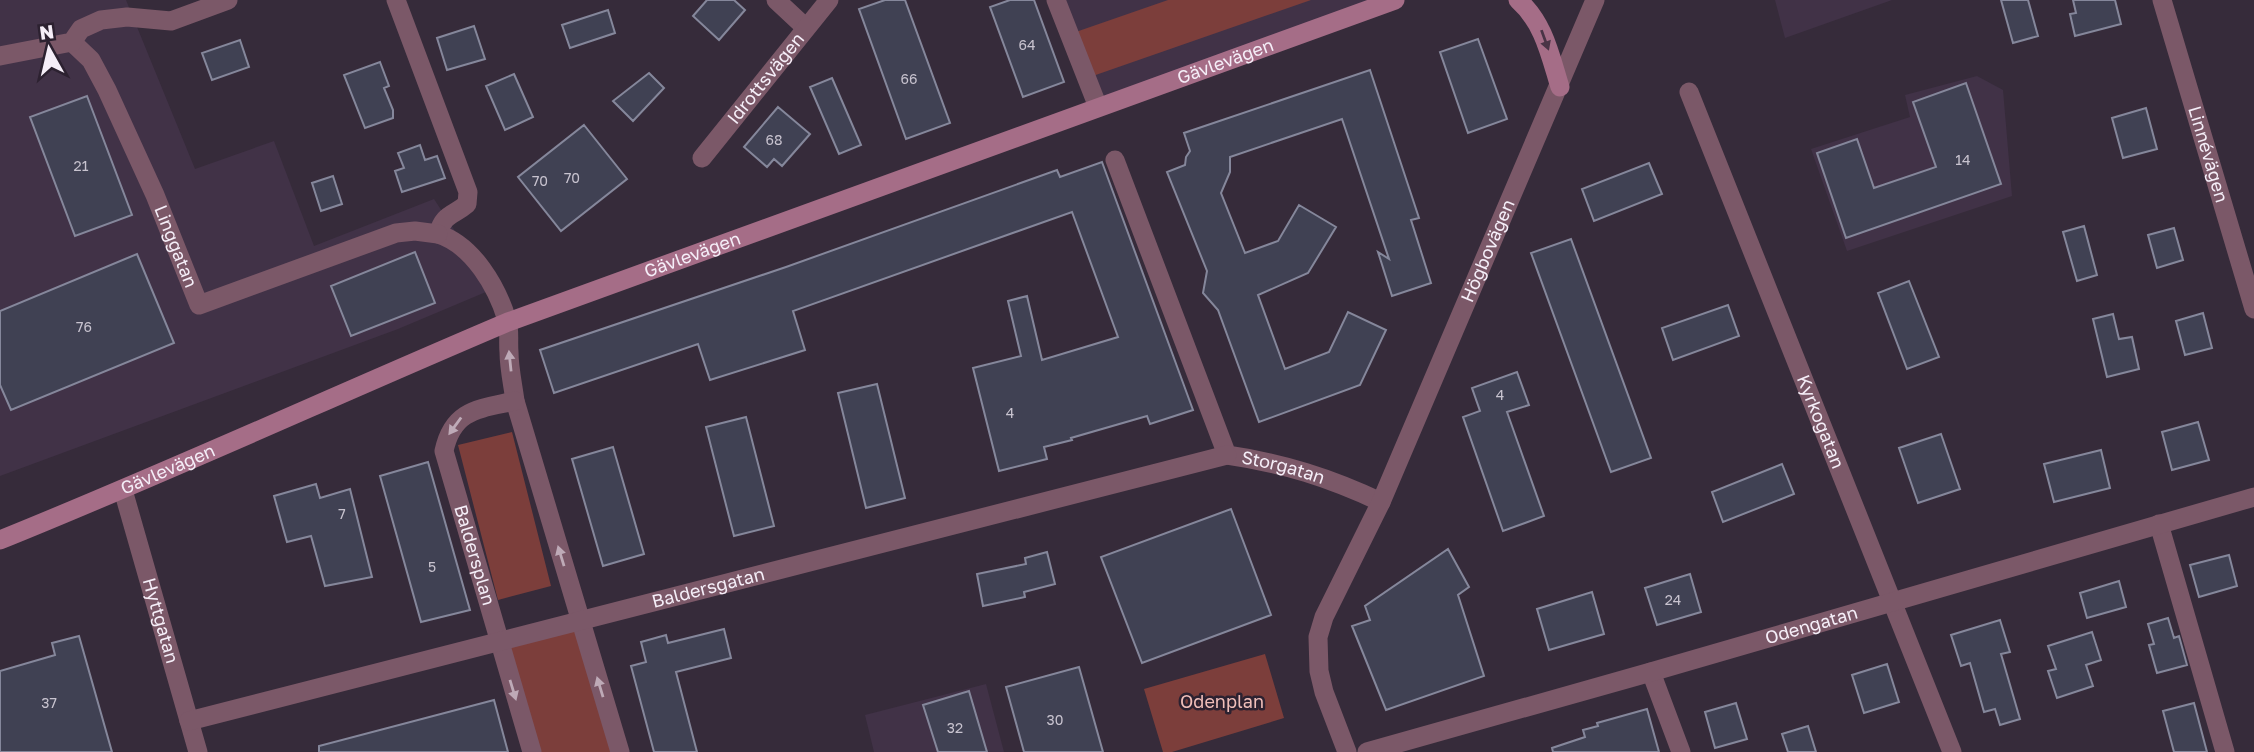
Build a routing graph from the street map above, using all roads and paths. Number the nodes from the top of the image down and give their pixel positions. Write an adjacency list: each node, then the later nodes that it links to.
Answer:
1 (228, 0): 11 (street)
2 (396, 0): 18 (street)
3 (776, 0): 10 (street)
4 (829, 0): 10 (street, Idrottsvägen)
5 (1056, 0): 15 (street)
6 (1395, 0): 15 (main road, Gävlevägen)
7 (1518, 0): 13 (main road, one-way to 13)
8 (1595, 0): 13 (street, Högbovägen)
9 (2162, 0): 19 (street, Linnévägen)
10 (806, 28): 16 (street, Idrottsvägen)
11 (72, 42): 12 (street); 18 (street, Linggatan)
12 (0, 56)
13 (1560, 87): 25 (street, Högbovägen)
14 (1689, 93): 28 (street, Kyrkogatan)
15 (1098, 107): 20 (main road, Gävlevägen)
16 (702, 158)
17 (1115, 160): 22 (street, Storgatan)
18 (438, 234): 20 (street)
19 (2254, 309)
20 (508, 322): 21 (street, one-way to 20); 23 (main road, Gävlevägen)
21 (515, 401): 29 (street, one-way to 21); 30 (street, Baldersplan, one-way to 30)
22 (1227, 455): 25 (street, Storgatan); 29 (street, Baldersgatan)
23 (123, 491): 27 (main road, Gävlevägen); 32 (street, Hyttgatan)
24 (2254, 497): 26 (street, Odengatan)
25 (1381, 502): 36 (street)
26 (2159, 524): 28 (street, Odengatan); 40 (street)
27 (0, 540)
28 (1891, 602): 31 (street, Odengatan); 39 (street, Kyrkogatan)
29 (580, 621): 30 (street, Baldersgatan); 35 (street, one-way to 29)
30 (499, 643): 32 (street, Baldersgatan); 34 (street, Baldersplan, one-way to 34)
31 (1651, 672): 37 (street, Odengatan); 38 (street)
32 (189, 721): 33 (street, Hyttgatan)
33 (198, 752)
34 (532, 752)
35 (620, 752)
36 (1348, 752)
37 (1367, 752)
38 (1681, 752)
39 (1951, 752)
40 (2225, 752)

